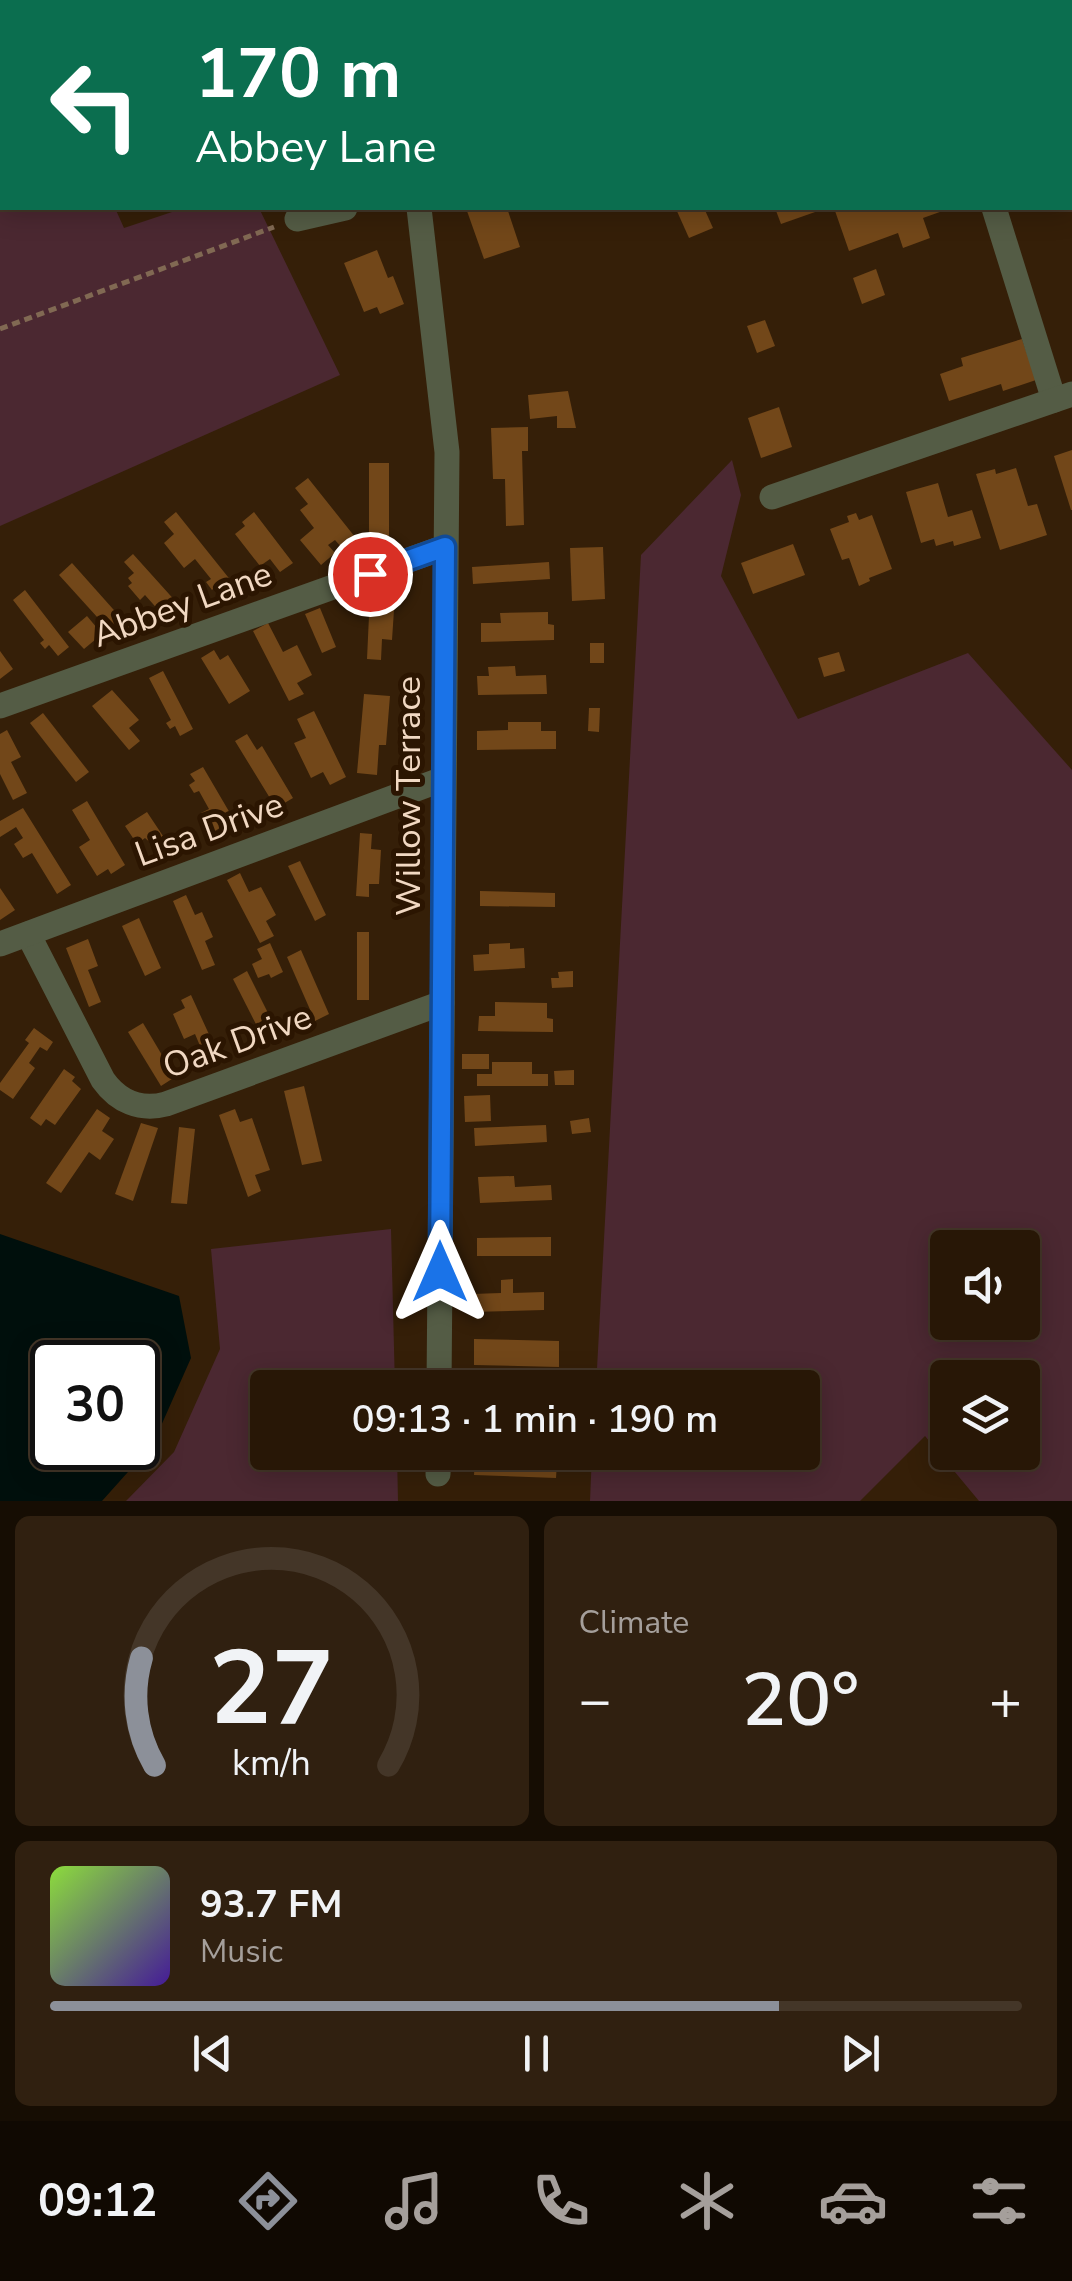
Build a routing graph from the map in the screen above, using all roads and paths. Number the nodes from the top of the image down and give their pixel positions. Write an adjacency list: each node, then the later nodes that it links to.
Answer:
1 (337, 210): 4 (street)
2 (419, 210): 8 (street, Willow Terrace)
3 (995, 210): 6 (street)
4 (297, 219): 5 (path)
5 (0, 329)
6 (1063, 397): 7 (street)
7 (772, 497)
8 (445, 547): 9 (street, Abbey Lane); 10 (street, Willow Terrace)
9 (0, 706)
10 (443, 779): 11 (street, Lisa Drive); 13 (street, Willow Terrace)
11 (28, 934): 12 (street, Lisa Drive); 13 (street, Oak Drive)
12 (0, 944)
13 (442, 1003): 14 (street, Willow Terrace)
14 (439, 1370)

